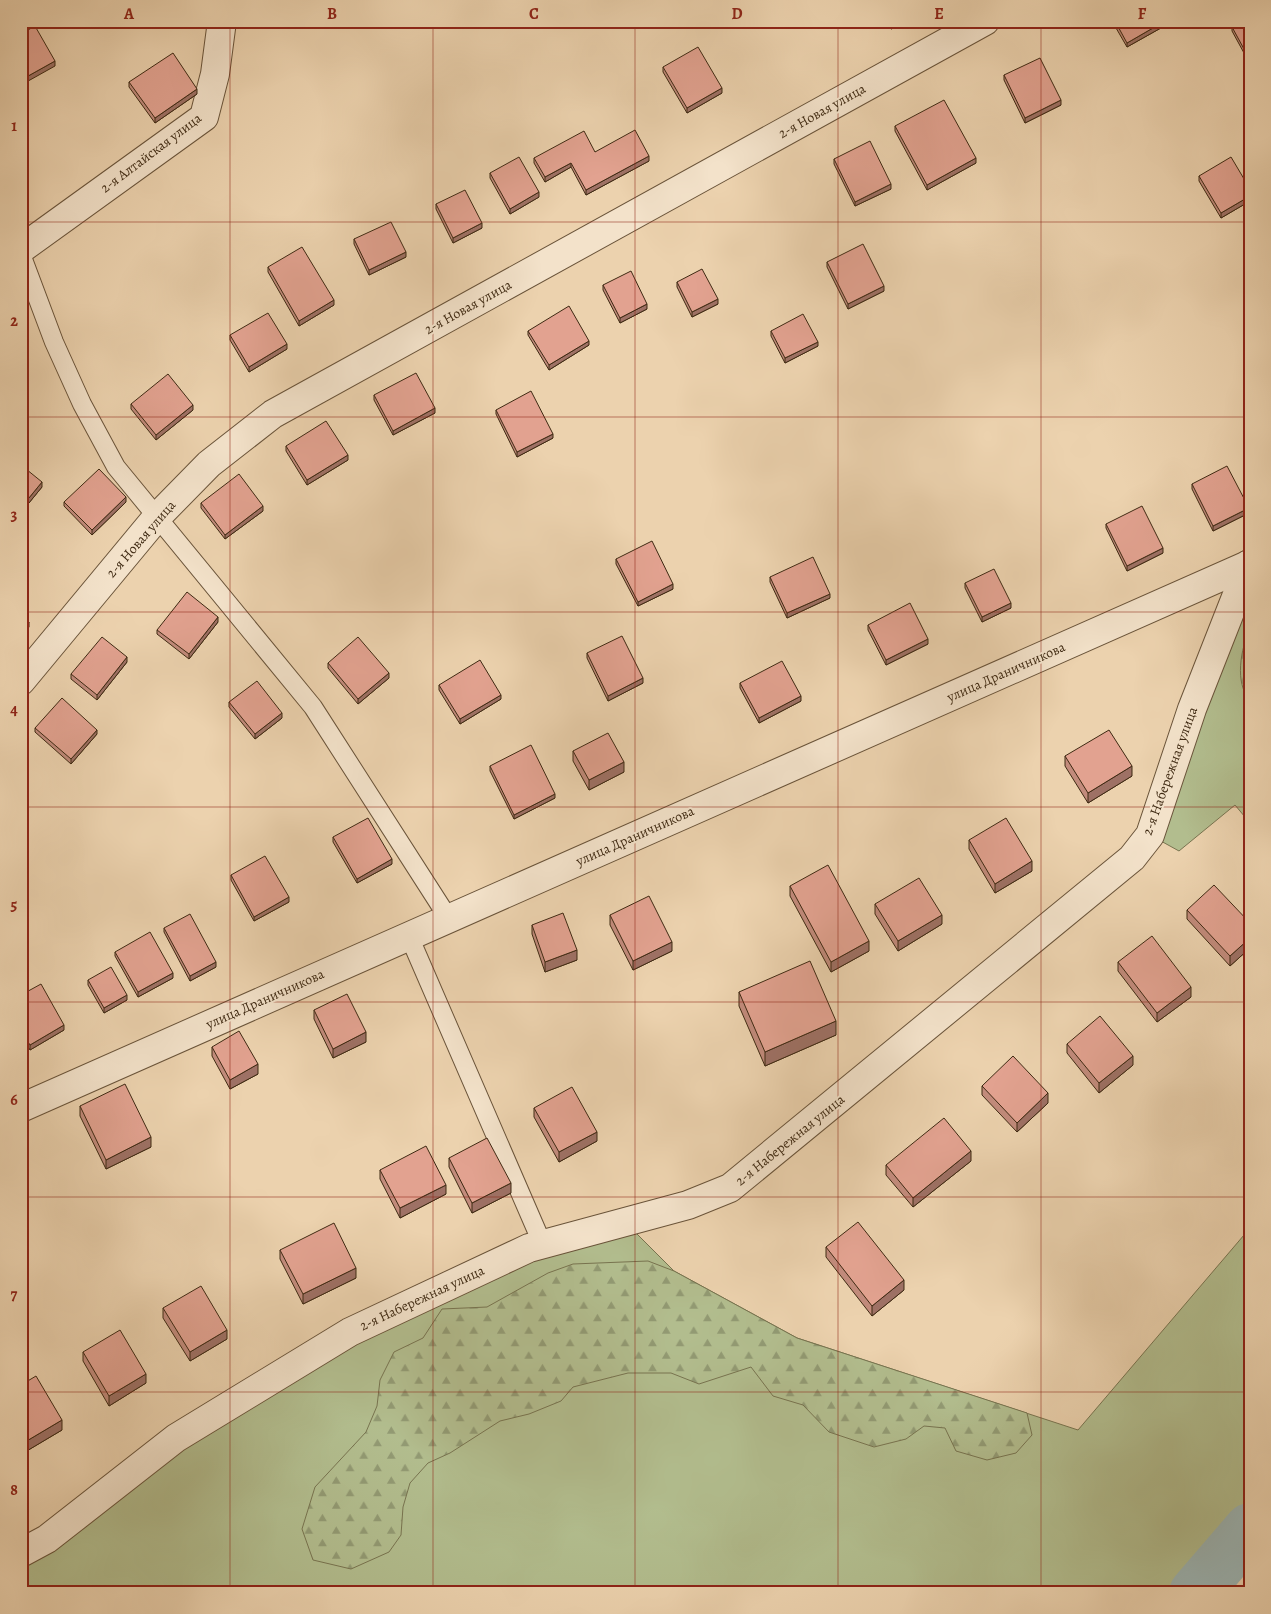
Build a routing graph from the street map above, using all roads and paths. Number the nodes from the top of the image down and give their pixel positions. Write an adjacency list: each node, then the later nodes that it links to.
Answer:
1 (222, 21): 3 (street, 2-я Алтайская улица)
2 (985, 21): 5 (street, 2-я Новая улица)
3 (21, 248)
4 (21, 254): 5 (lane)
5 (156, 517): 7 (street, 2-я Новая улица); 8 (lane)
6 (1249, 564): 8 (street, улица Драничникова); 11 (street, 2-я Набережная улица)
7 (21, 681)
8 (449, 918): 9 (street, улица Драничникова)
9 (409, 936): 10 (street, улица Драничникова); 11 (lane)
10 (21, 1108)
11 (542, 1243): 12 (street, 2-я Набережная улица)
12 (21, 1553)

